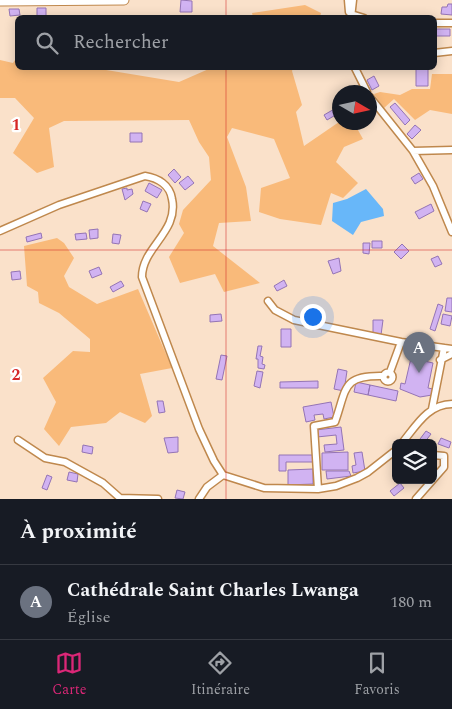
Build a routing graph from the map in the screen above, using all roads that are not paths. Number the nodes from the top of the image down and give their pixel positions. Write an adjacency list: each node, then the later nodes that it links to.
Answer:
1 (124, 0): 5 (highway)
2 (348, 0): 6 (street)
3 (353, 0): 7 (street)
4 (0, 1): 5 (highway)
5 (9, 1)
6 (350, 15)
7 (351, 15)
8 (437, 23): 9 (street)
9 (452, 23)
10 (452, 51): 11 (street)
11 (437, 53)
12 (356, 70): 13 (street)
13 (364, 85)
14 (377, 106): 16 (street)
15 (452, 150): 16 (street)
16 (413, 151): 18 (street)
17 (0, 231): 31 (street)
18 (452, 232)
19 (268, 301): 20 (street)
20 (401, 342): 21 (street); 34 (street)
21 (444, 348): 22 (street); 24 (street)
22 (452, 349)
23 (452, 354): 24 (street)
24 (440, 360): 26 (street)
25 (452, 404): 26 (street)
26 (432, 409): 27 (street)
27 (406, 439)
28 (18, 440): 35 (street)
29 (392, 453): 34 (street)
30 (437, 455): 32 (street)
31 (223, 475): 34 (street); 36 (street)
32 (437, 475)
33 (429, 484): 37 (street)
34 (318, 489)
35 (158, 499)
36 (199, 499)
37 (416, 499)

